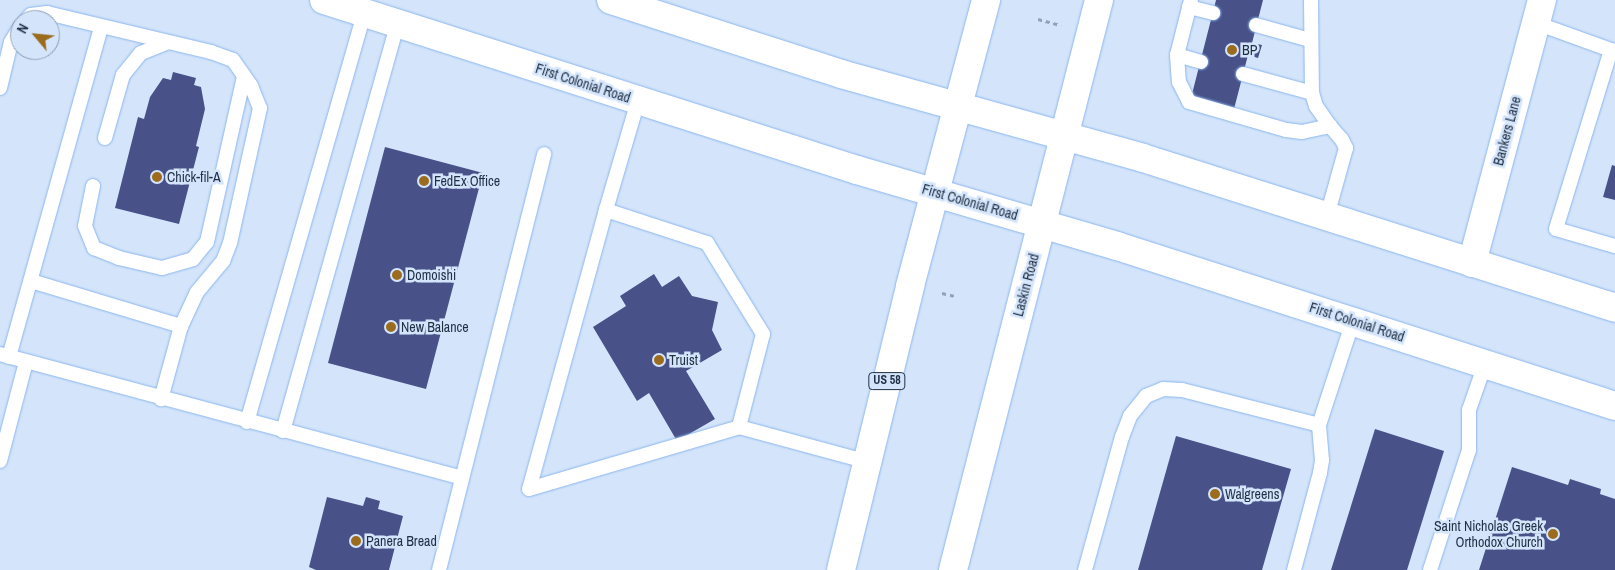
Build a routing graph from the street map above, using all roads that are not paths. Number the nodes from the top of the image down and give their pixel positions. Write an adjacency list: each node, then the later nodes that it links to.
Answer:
1 (324, 0): 9 (main road, First Colonial Road)
2 (610, 0): 6 (main road)
3 (986, 0): 26 (main road, US 58)
4 (1099, 0): 28 (main road, Laskin Road)
5 (1311, 0): 15 (lane)
6 (637, 4): 26 (main road)
7 (1190, 4): 10 (lane); 19 (lane)
8 (1539, 12): 18 (lane); 37 (main road, Bankers Lane)
9 (364, 13): 12 (main road, First Colonial Road); 47 (lane)
10 (1213, 14)
11 (60, 16): 14 (lane)
12 (398, 23): 25 (main road, First Colonial Road); 50 (lane)
13 (1256, 25): 15 (lane)
14 (101, 27): 16 (lane); 38 (lane)
15 (1310, 40): 24 (lane)
16 (168, 42): 22 (lane); 29 (lane)
17 (10, 46): 23 (lane)
18 (1613, 51): 36 (lane)
19 (1176, 55): 20 (lane); 27 (lane)
20 (1201, 62)
21 (1243, 74): 24 (lane)
22 (244, 77): 31 (lane); 41 (lane)
23 (0, 88)
24 (1312, 93): 27 (lane)
25 (638, 101): 32 (main road, First Colonial Road); 33 (lane)
26 (958, 107): 28 (main road); 32 (main road, US 58)
27 (1330, 126): 34 (lane)
28 (1065, 136): 34 (main road); 35 (main road, Laskin Road)
29 (105, 138)
30 (544, 154): 53 (lane)
31 (93, 186)
32 (934, 192): 35 (main road, First Colonial Road); 52 (main road, US 58)
33 (606, 210): 49 (lane); 49 (lane)
34 (1327, 216): 37 (main road)
35 (1043, 223): 40 (main road, First Colonial Road); 56 (main road, Laskin Road)
36 (1615, 246)
37 (1472, 263): 39 (main road)
38 (31, 281): 41 (lane); 42 (lane)
39 (1615, 308)
40 (1353, 321): 44 (main road, First Colonial Road); 48 (lane)
41 (180, 326): 45 (lane)
42 (5, 356): 43 (lane)
43 (26, 362): 45 (lane); 51 (lane)
44 (1485, 364): 46 (main road, First Colonial Road); 59 (lane)
45 (161, 399): 47 (lane)
46 (1615, 406)
47 (247, 422): 50 (lane)
48 (1319, 425): 57 (lane); 58 (lane)
49 (740, 427): 52 (lane)
50 (284, 431): 53 (lane)
51 (0, 461)
52 (869, 462): 55 (main road, US 58)
53 (462, 478): 54 (lane)
54 (439, 570)
55 (841, 570)
56 (953, 570)
57 (1084, 570)
58 (1294, 570)
59 (1430, 570)

